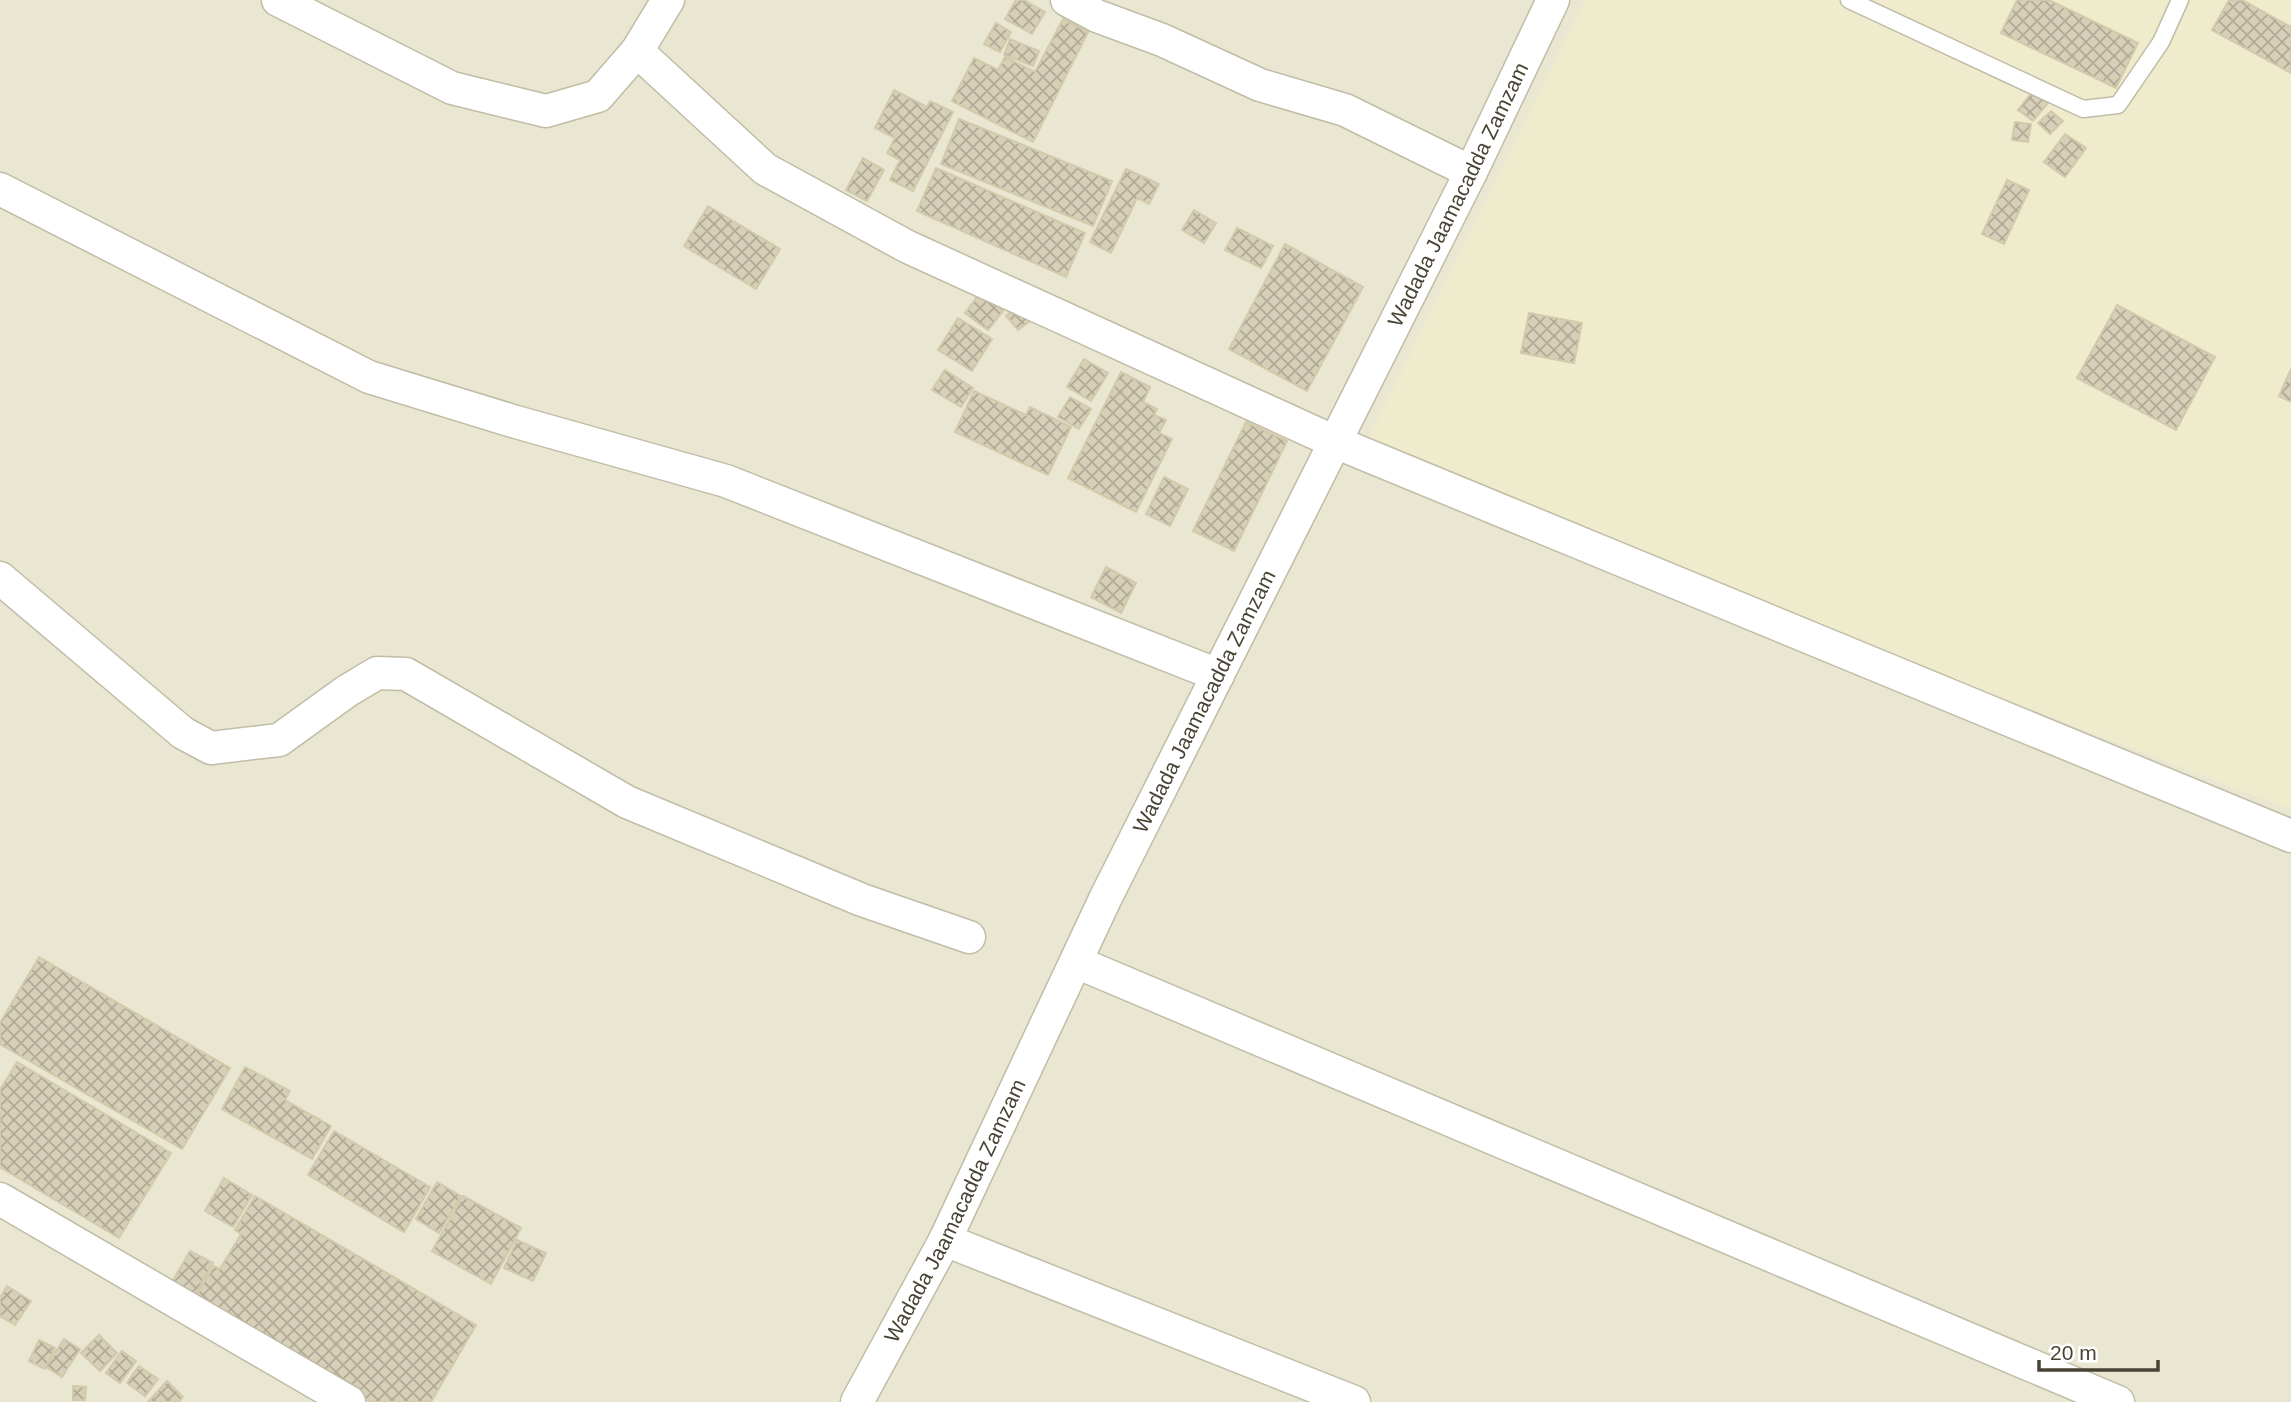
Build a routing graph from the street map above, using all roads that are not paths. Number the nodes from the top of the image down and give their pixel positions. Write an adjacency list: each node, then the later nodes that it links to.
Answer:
1 (278, 0): 7 (street)
2 (668, 0): 7 (street)
3 (1067, 0): 8 (street)
4 (1553, 0): 8 (street, Wadada Jaamacadda Zamzam)
5 (1849, 0): 6 (lane)
6 (2180, 0)
7 (637, 51): 10 (street)
8 (1471, 172): 10 (street, Wadada Jaamacadda Zamzam)
9 (0, 188): 12 (street)
10 (1335, 442): 12 (street, Wadada Jaamacadda Zamzam); 13 (street)
11 (0, 578): 14 (street)
12 (1218, 675): 15 (street, Wadada Jaamacadda Zamzam)
13 (2291, 836)
14 (969, 937)
15 (1076, 962): 17 (street, Wadada Jaamacadda Zamzam); 21 (street)
16 (0, 1199): 18 (street)
17 (945, 1240): 19 (street, Wadada Jaamacadda Zamzam); 20 (street)
18 (349, 1402)
19 (857, 1402)
20 (1354, 1402)
21 (2118, 1402)

